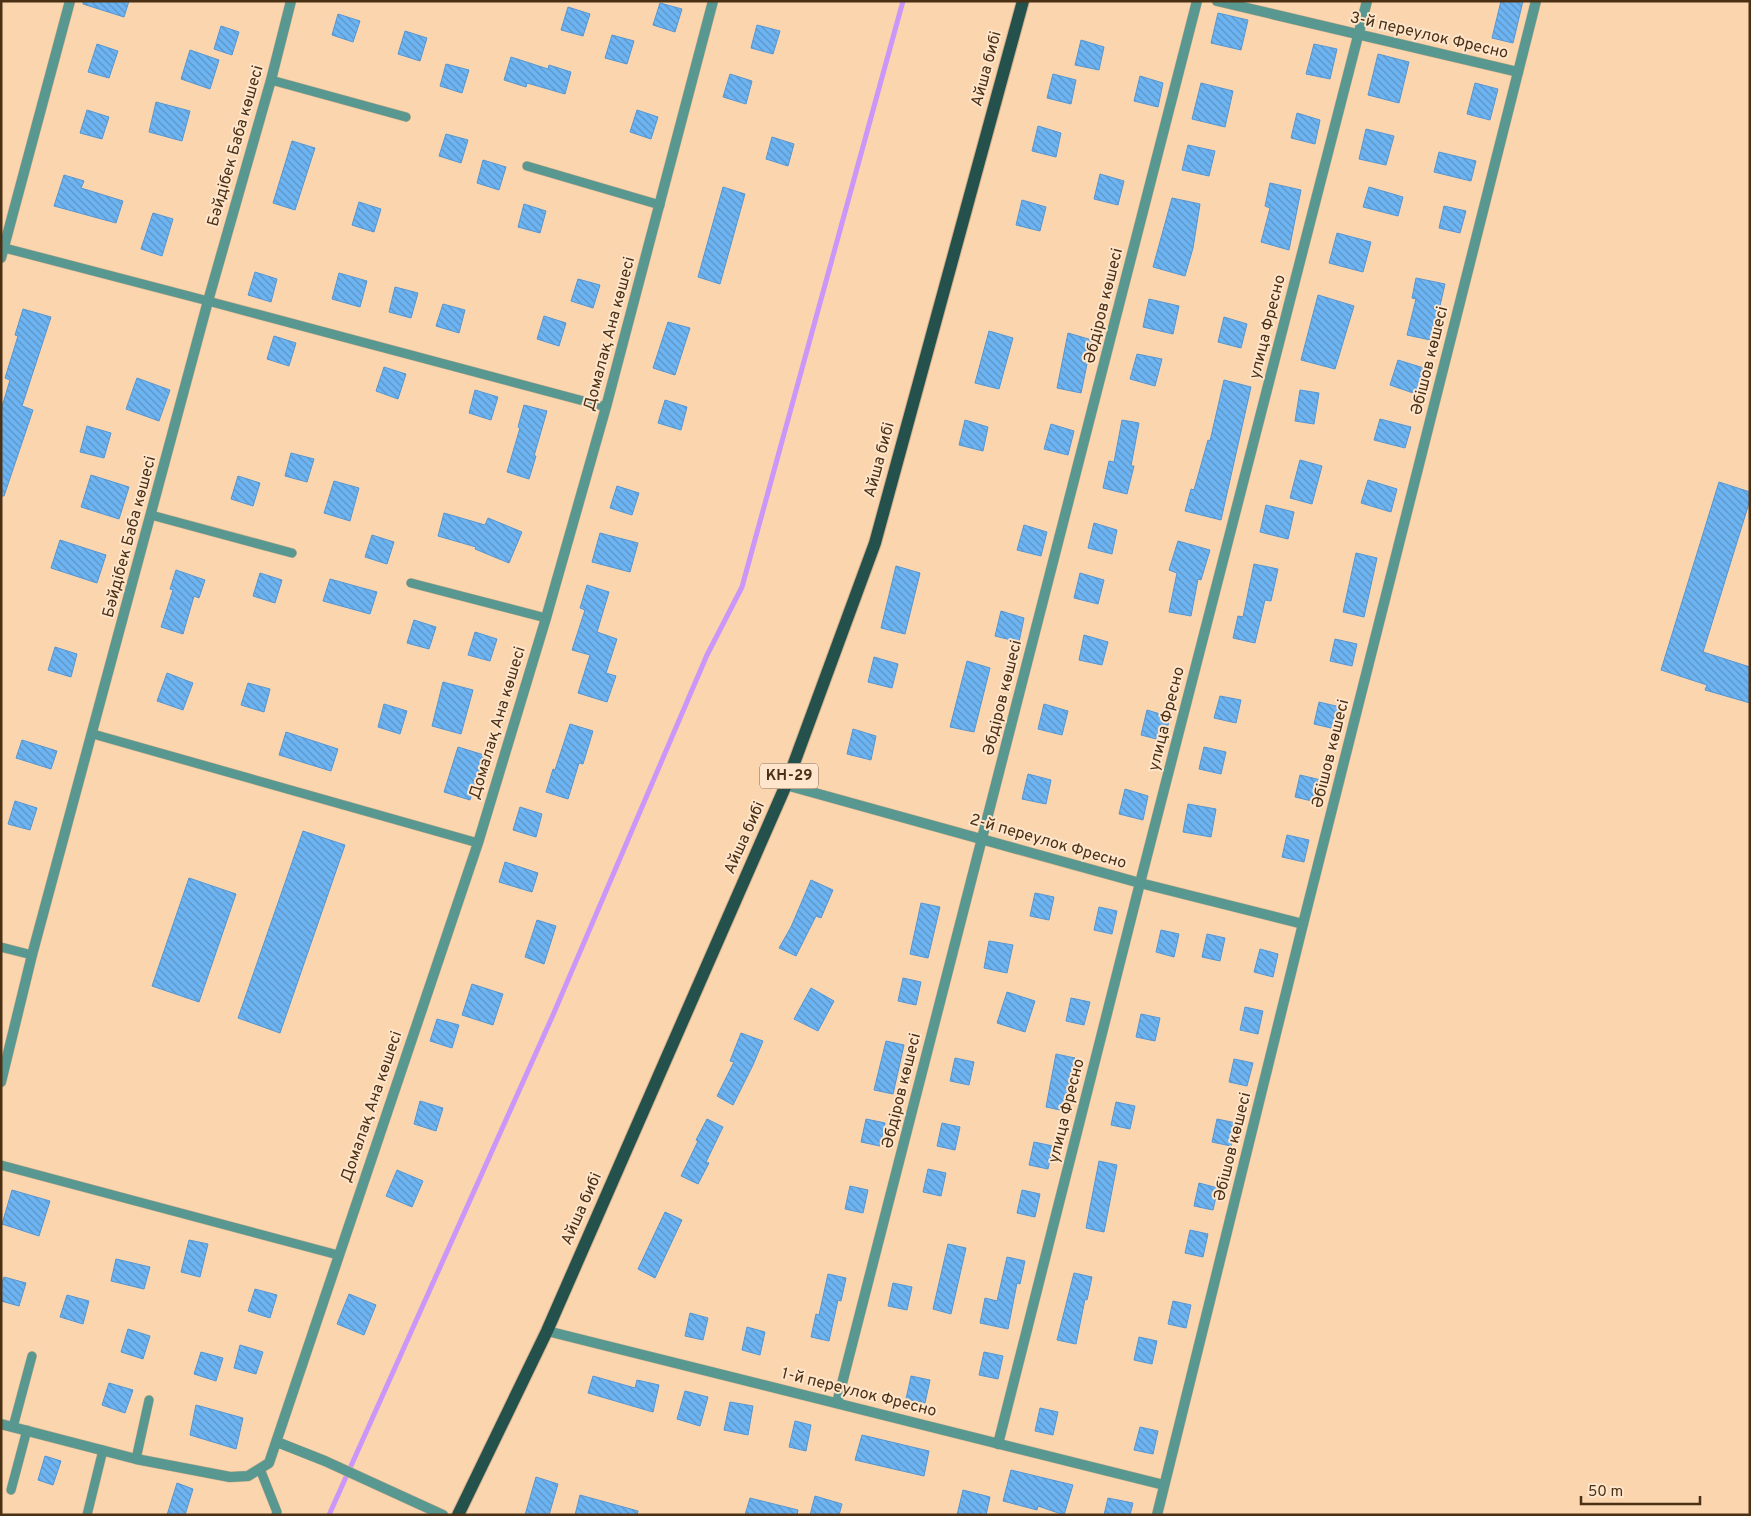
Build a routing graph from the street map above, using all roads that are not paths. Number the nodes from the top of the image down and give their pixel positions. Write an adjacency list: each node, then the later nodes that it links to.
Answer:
1 (70, 1): 15 (street)
2 (291, 1): 11 (street, Бәйдібек Баба көшесі)
3 (713, 1): 14 (street, Домалақ Ана көшесі)
4 (1023, 1): 23 (main road, Айша бибі / КН-29)
5 (1197, 1): 24 (street, Әбдіров көшесі)
6 (1217, 1): 9 (street, 3-й переулок Фресно)
7 (1367, 1): 9 (street, улица Фресно)
8 (1536, 1): 10 (street, Әбішов көшесі)
9 (1358, 35): 10 (street, 3-й переулок Фресно); 26 (street, улица Фресно)
10 (1518, 72): 27 (street, Әбішов көшесі)
11 (271, 80): 12 (lane); 16 (street, Бәйдібек Баба көшесі)
12 (406, 117)
13 (527, 166): 14 (lane)
14 (660, 205): 17 (street, Домалақ Ана көшесі)
15 (2, 251): 16 (lane)
16 (208, 301): 17 (lane); 18 (street, Бәйдібек Баба көшесі)
17 (606, 407): 21 (street, Домалақ Ана көшесі)
18 (151, 515): 19 (lane); 22 (street, Бәйдібек Баба көшесі)
19 (292, 553)
20 (411, 583): 21 (lane)
21 (546, 618): 25 (street, Домалақ Ана көшесі)
22 (93, 734): 25 (lane); 29 (street, Бәйдібек Баба көшесі)
23 (786, 785): 24 (street, 2-й переулок Фресно); 33 (main road, Айша бибі / КН-29)
24 (982, 838): 26 (street, 2-й переулок Фресно); 36 (street, Әбдіров көшесі)
25 (478, 843): 32 (street, Домалақ Ана көшесі)
26 (1140, 883): 27 (street, 2-й переулок Фресно); 41 (street, улица Фресно)
27 (1304, 924): 45 (street, Әбішов көшесі)
28 (1, 947): 29 (lane)
29 (32, 955): 30 (street, Бәйдібек Баба көшесі)
30 (1, 1082)
31 (1, 1165): 32 (lane)
32 (338, 1255): 40 (street, Домалақ Ана көшесі)
33 (546, 1331): 36 (street, 1-й переулок Фресно); 50 (main road, Айша бибі / КН-29)
34 (32, 1356): 38 (lane)
35 (149, 1400): 43 (lane)
36 (837, 1403): 41 (street, 1-й переулок Фресно)
37 (1, 1424): 38 (street)
38 (13, 1427): 39 (street)
39 (27, 1430): 42 (street); 46 (lane)
40 (277, 1442): 44 (street, Домалақ Ана көшесі); 49 (street)
41 (998, 1444): 45 (street, 1-й переулок Фресно)
42 (103, 1450): 43 (street); 47 (lane)
43 (136, 1459): 44 (street)
44 (260, 1470): 48 (lane)
45 (1164, 1485): 51 (street, Әбішов көшесі)
46 (11, 1490)
47 (87, 1515)
48 (276, 1515)
49 (443, 1515)
50 (458, 1515)
51 (1157, 1515)

